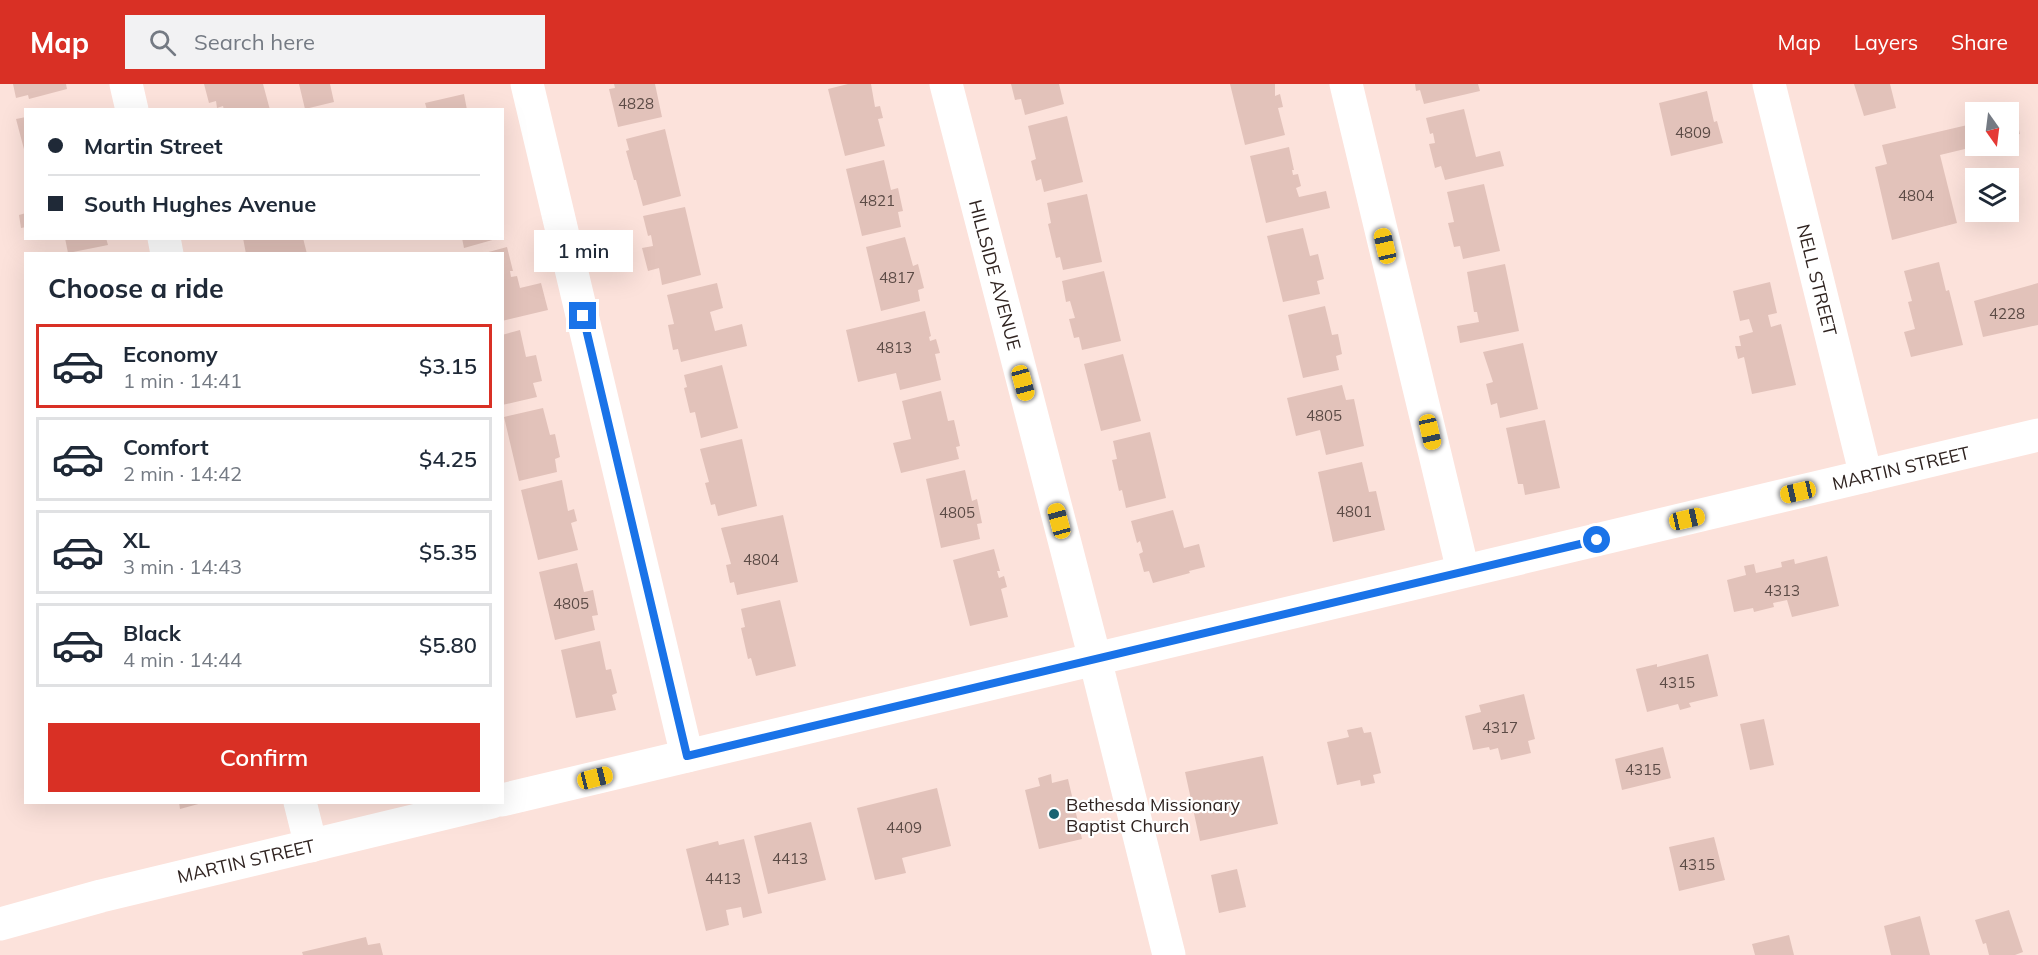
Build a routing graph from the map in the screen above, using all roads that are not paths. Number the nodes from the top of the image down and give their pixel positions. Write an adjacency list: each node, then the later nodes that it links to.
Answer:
1 (126, 84): 6 (street)
2 (527, 84): 11 (street)
3 (946, 84): 10 (street, HILLSIDE AVENUE)
4 (1346, 84): 9 (street)
5 (1769, 84): 8 (street, NELL STREET)
6 (132, 108)
7 (2038, 435): 8 (street, MARTIN STREET)
8 (1866, 476): 9 (street, MARTIN STREET)
9 (1463, 571): 10 (street, MARTIN STREET)
10 (1095, 659): 11 (street, MARTIN STREET); 17 (street, HILLSIDE AVENUE)
11 (687, 756): 12 (street, MARTIN STREET)
12 (504, 800)
13 (300, 804): 15 (street)
14 (484, 804): 15 (street, MARTIN STREET)
15 (311, 846): 16 (street, MARTIN STREET)
16 (0, 924)
17 (1169, 955)

